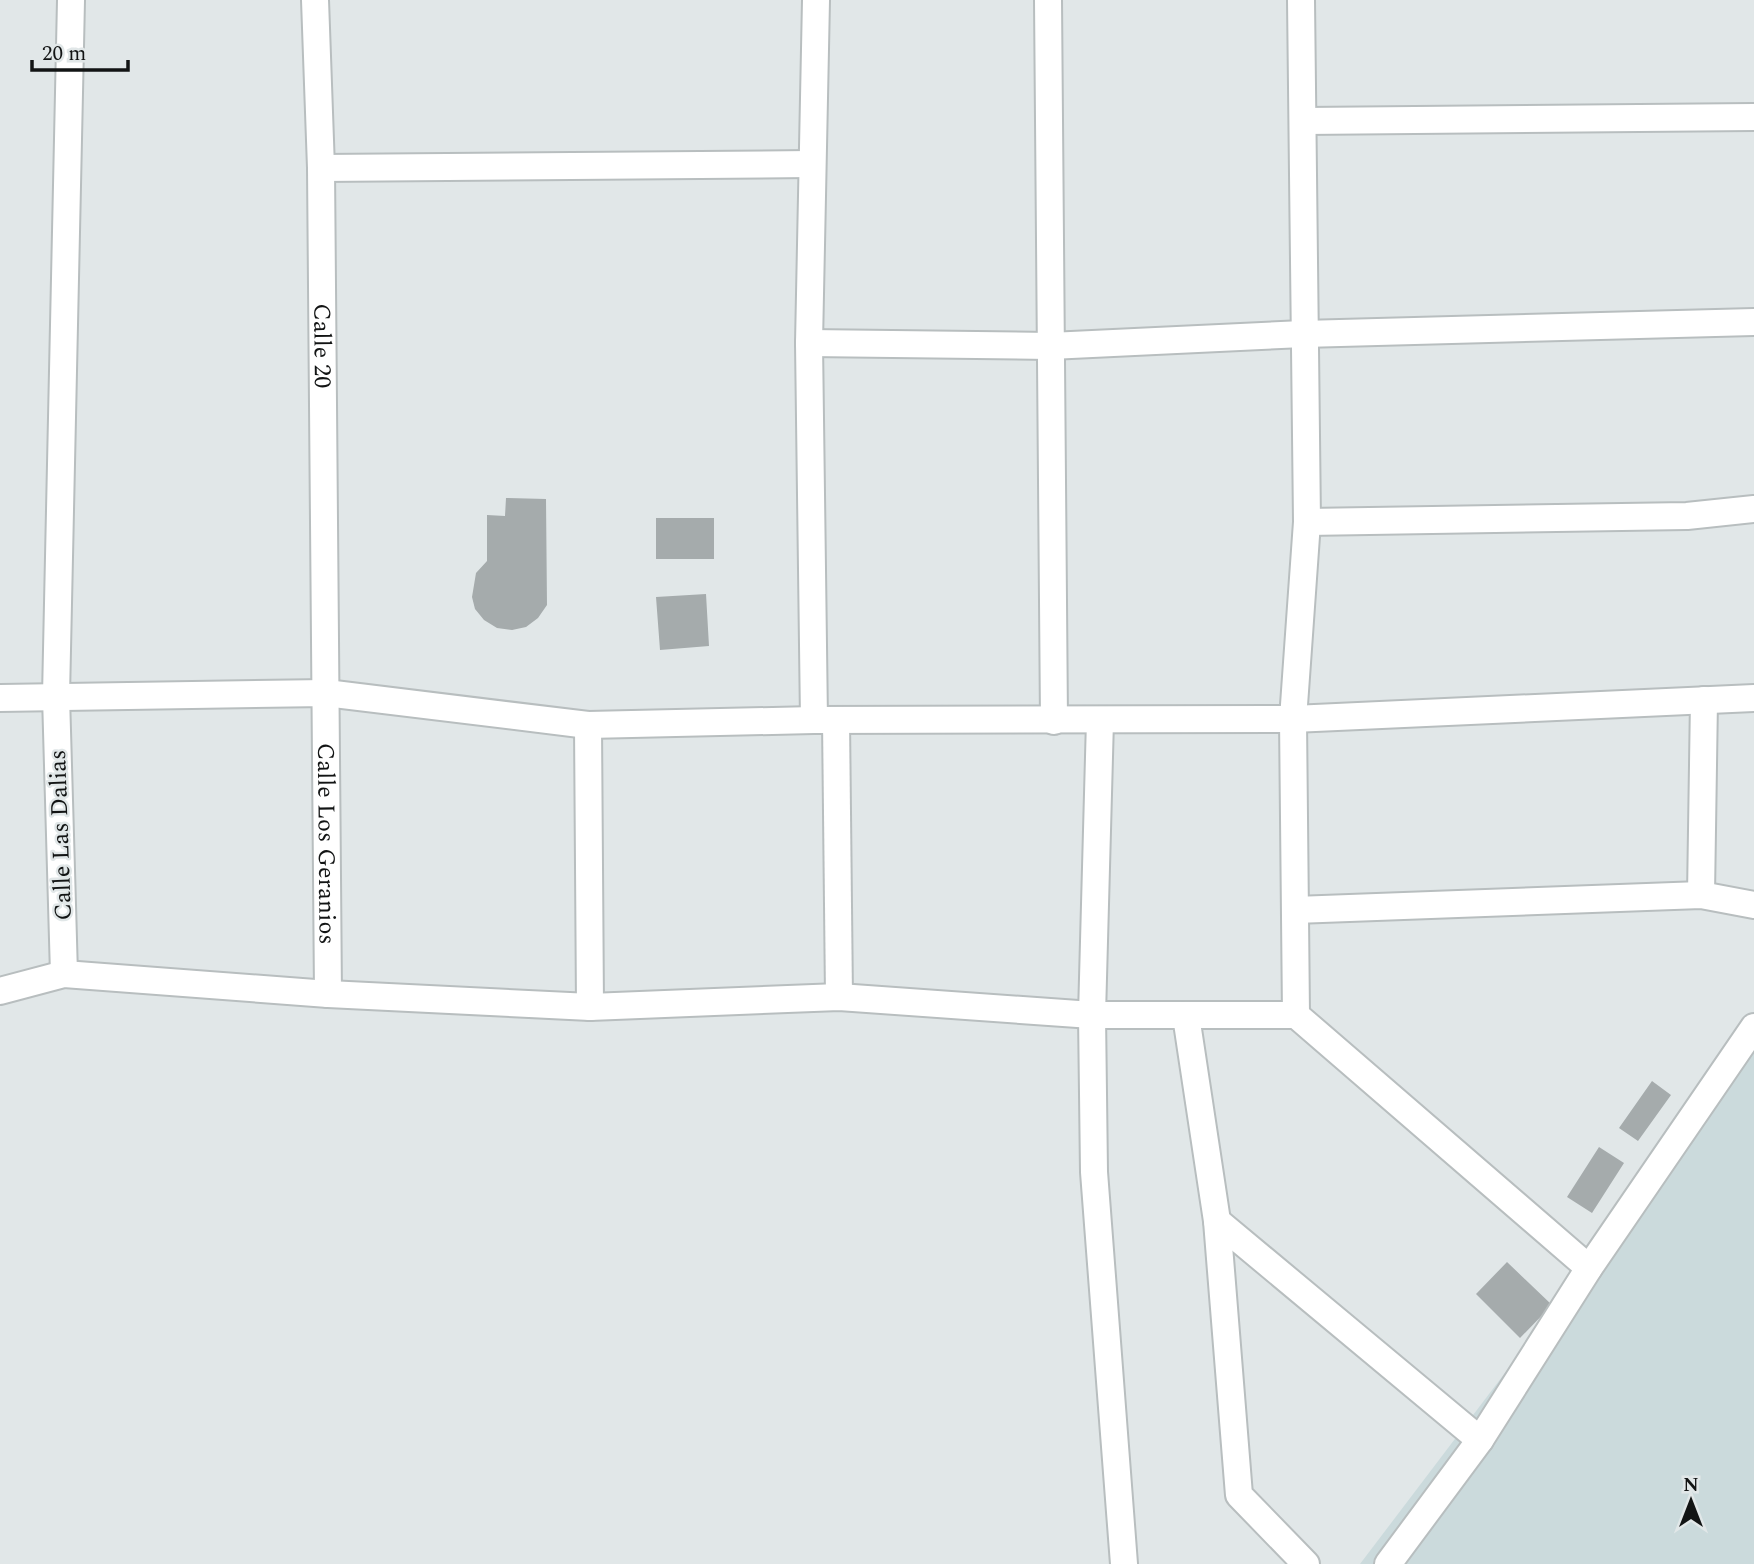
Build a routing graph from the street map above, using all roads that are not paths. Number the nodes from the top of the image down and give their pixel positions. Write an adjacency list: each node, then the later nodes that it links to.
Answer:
1 (71, 0): 17 (street, Calle Las Dalias)
2 (315, 0): 9 (street, Calle 20)
3 (816, 0): 8 (street)
4 (1048, 0): 13 (street)
5 (1301, 0): 7 (street)
6 (1754, 117): 7 (street)
7 (1304, 121): 11 (street)
8 (811, 164): 9 (street); 12 (street)
9 (321, 168): 16 (street, Calle 20)
10 (1754, 323): 11 (street)
11 (1303, 334): 13 (street); 15 (street)
12 (809, 343): 13 (street); 22 (street)
13 (1050, 346): 23 (street)
14 (1754, 509): 15 (street)
15 (1307, 522): 21 (street)
16 (326, 694): 17 (street); 25 (street); 31 (street, Calle Los Geranios)
17 (56, 696): 18 (street); 29 (street, Calle Las Dalias)
18 (0, 698)
19 (1754, 698): 20 (street)
20 (1704, 700): 21 (street); 26 (street)
21 (1293, 719): 24 (street); 28 (street)
22 (825, 720): 23 (street); 25 (street); 32 (street)
23 (1054, 720): 24 (street)
24 (1100, 720): 34 (street)
25 (588, 725): 33 (street)
26 (1701, 895): 27 (street); 28 (street)
27 (1754, 905)
28 (1295, 911): 35 (street)
29 (64, 974): 30 (street); 31 (street)
30 (0, 991)
31 (328, 994): 33 (street)
32 (839, 997): 33 (street); 34 (street)
33 (590, 1007)
34 (1093, 1015): 36 (street); 41 (street)
35 (1296, 1015): 36 (street); 39 (street)
36 (1186, 1016): 38 (street)
37 (1754, 1027): 39 (street)
38 (1217, 1221): 40 (street); 42 (street)
39 (1590, 1268): 40 (street)
40 (1480, 1440): 43 (street)
41 (1124, 1564)
42 (1306, 1564)
43 (1388, 1564)

